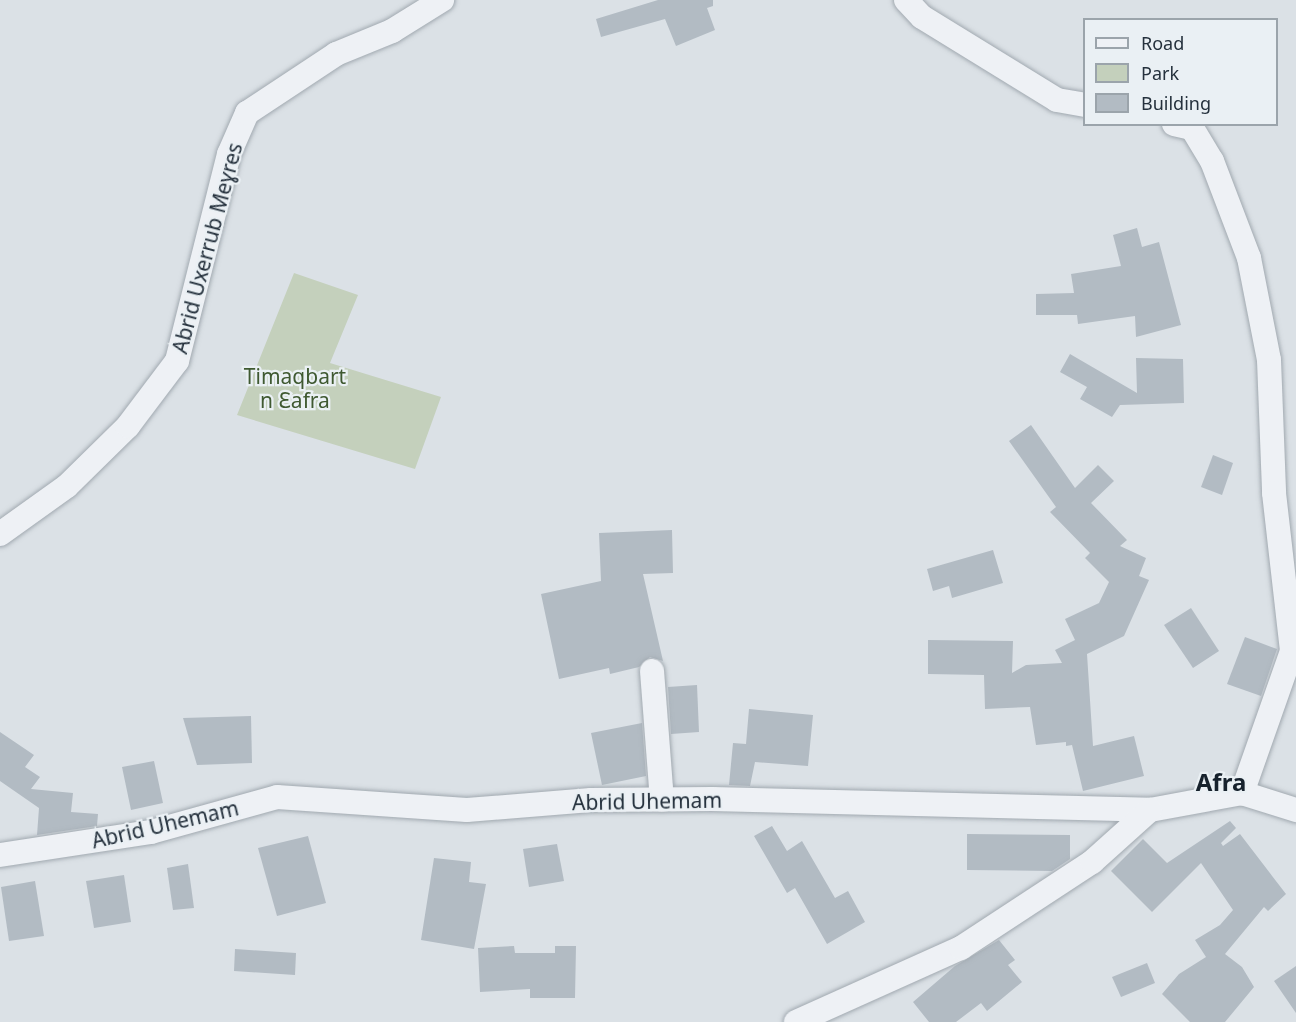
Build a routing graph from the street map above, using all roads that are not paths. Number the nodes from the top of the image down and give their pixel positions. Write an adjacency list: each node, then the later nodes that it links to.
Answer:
1 (442, 0): 5 (street, Abrid Uxerrub Meɣres)
2 (906, 0): 3 (street)
3 (1083, 105)
4 (1183, 126): 7 (street)
5 (0, 534)
6 (652, 671): 8 (street)
7 (1242, 793): 9 (street, Abrid Uhemam); 10 (street, Abrid Uhemam)
8 (662, 800): 9 (street, Abrid Uhemam); 11 (street, Abrid Uhemam)
9 (1150, 810): 12 (street)
10 (1296, 810)
11 (0, 855)
12 (796, 1022)

